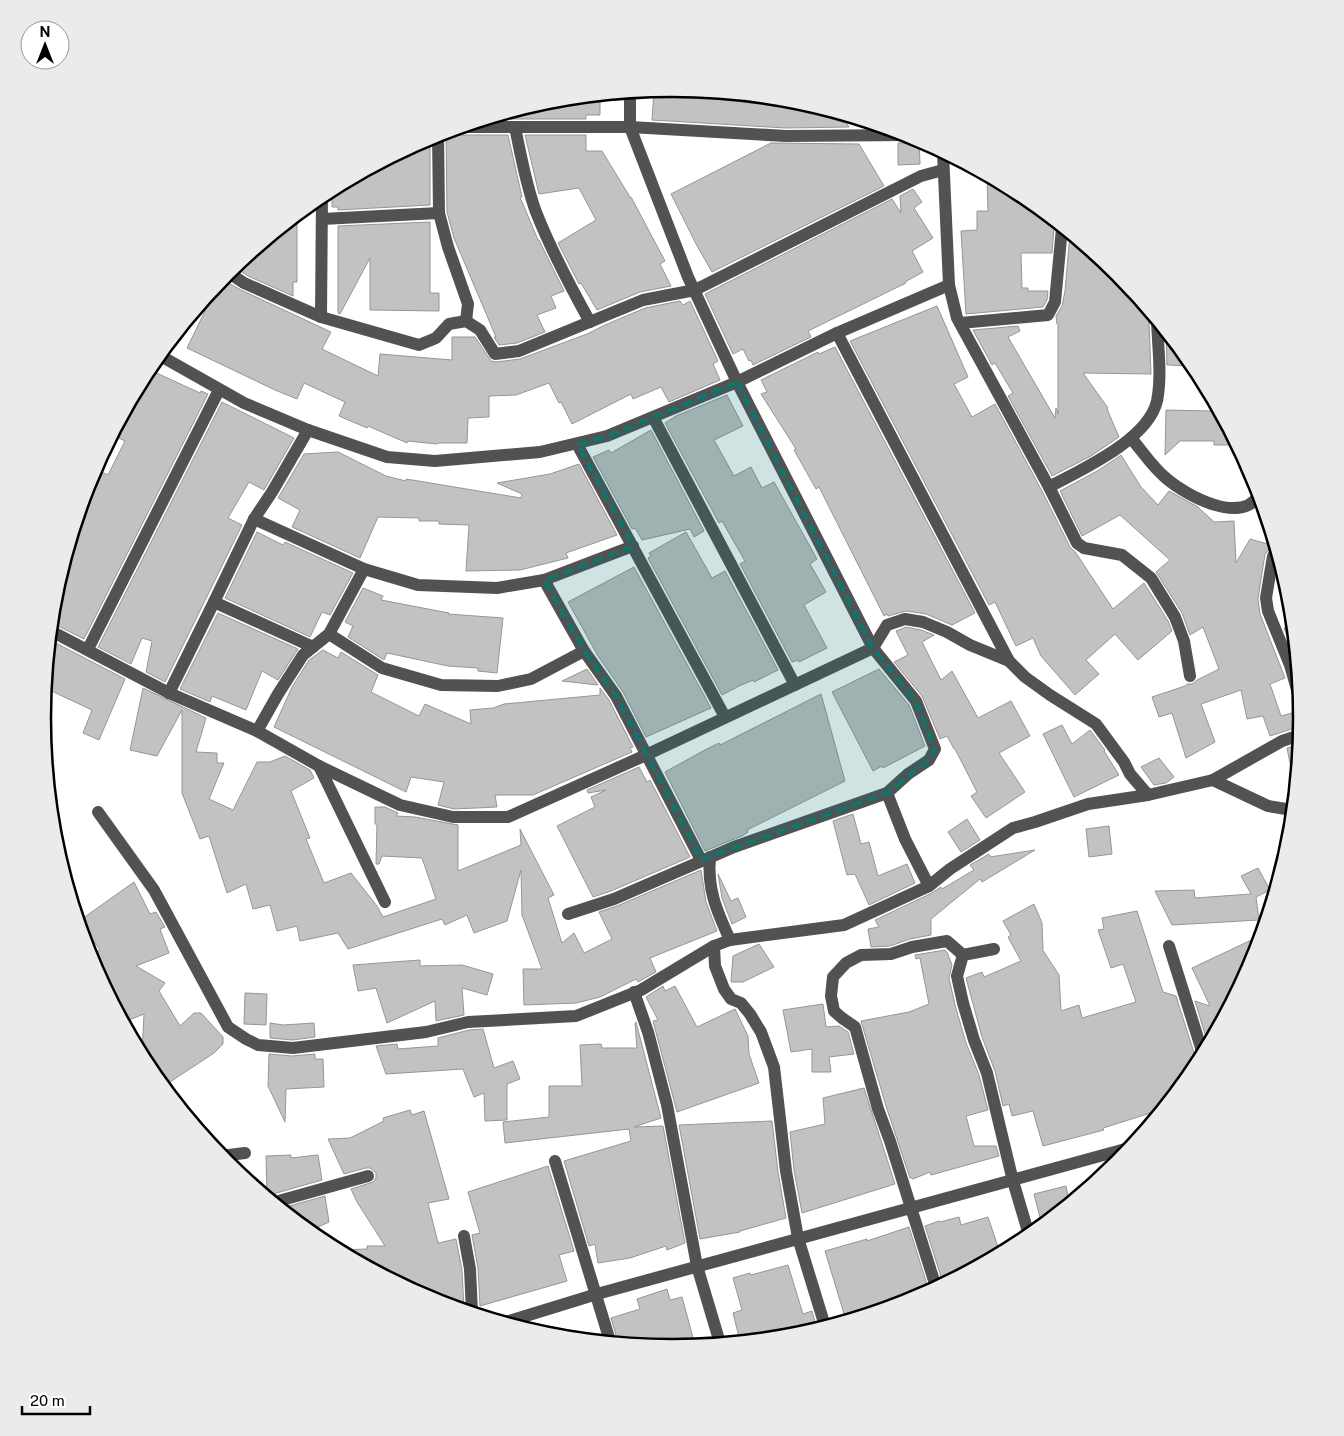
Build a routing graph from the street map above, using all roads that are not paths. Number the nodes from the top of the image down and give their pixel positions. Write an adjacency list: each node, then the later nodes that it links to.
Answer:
1 (630, 99): 4 (street)
2 (482, 127): 3 (street)
3 (515, 127): 4 (street); 18 (street)
4 (630, 127): 5 (street); 15 (street)
5 (885, 135)
6 (438, 143): 10 (street)
7 (944, 160): 8 (street)
8 (944, 170): 14 (street); 15 (street)
9 (322, 206): 11 (street)
10 (439, 213): 11 (street); 17 (street)
11 (322, 219): 16 (street)
12 (1061, 235): 19 (street)
13 (235, 277): 16 (street)
14 (949, 286): 19 (street); 21 (street)
15 (695, 290): 18 (street); 23 (street)
16 (321, 317): 17 (street)
17 (466, 321): 18 (street)
18 (590, 322)
19 (960, 323): 29 (street)
20 (1157, 332): 27 (street)
21 (837, 333): 23 (street); 43 (street)
22 (166, 360): 24 (street)
23 (737, 382): 25 (street); 40 (street)
24 (219, 390): 26 (street); 41 (street)
25 (653, 417): 28 (street); 46 (street)
26 (308, 430): 28 (street); 31 (street)
27 (1131, 438): 29 (street); 30 (street)
28 (578, 444): 32 (street)
29 (1049, 487): 45 (street)
30 (1254, 503)
31 (254, 519): 34 (street); 36 (street)
32 (633, 546): 35 (street); 48 (street)
33 (1272, 559): 44 (street)
34 (364, 569): 35 (street); 38 (street)
35 (544, 580): 42 (street)
36 (214, 602): 39 (street); 47 (street)
37 (57, 634): 41 (street)
38 (329, 634): 39 (street); 42 (street)
39 (313, 647): 49 (street)
40 (873, 648): 43 (street); 46 (street); 54 (street)
41 (88, 649): 47 (street)
42 (584, 651): 51 (street)
43 (1009, 661): 55 (street)
44 (1290, 664)
45 (1190, 676)
46 (795, 685): 48 (street)
47 (169, 693): 49 (street)
48 (725, 717): 51 (street)
49 (257, 731): 52 (street)
50 (1292, 738): 53 (street)
51 (646, 755): 52 (street); 58 (street)
52 (319, 766): 60 (street)
53 (1213, 780): 55 (street); 56 (street)
54 (888, 793): 58 (street); 59 (street)
55 (1148, 795): 59 (street)
56 (1286, 809)
57 (98, 812): 67 (street)
58 (705, 859): 61 (street); 62 (street)
59 (930, 886): 62 (street)
60 (385, 902)
61 (568, 914)
62 (730, 940): 63 (street)
63 (714, 946): 67 (street); 79 (street)
64 (1169, 946): 68 (street)
65 (994, 948): 66 (street)
66 (963, 954): 74 (street); 76 (street)
67 (634, 992): 80 (street)
68 (1199, 1045)
69 (245, 1153): 70 (street)
70 (231, 1155)
71 (1113, 1155): 74 (street)
72 (555, 1161): 82 (street)
73 (368, 1176): 75 (street)
74 (1014, 1181): 76 (street); 77 (street)
75 (282, 1200)
76 (911, 1209): 79 (street); 81 (street)
77 (1027, 1227)
78 (464, 1236): 83 (street)
79 (798, 1238): 80 (street); 85 (street)
80 (697, 1266): 82 (street); 87 (street)
81 (934, 1281)
82 (597, 1294): 84 (street); 86 (street)
83 (472, 1306)
84 (516, 1319)
85 (823, 1320)
86 (608, 1335)
87 (718, 1336)

